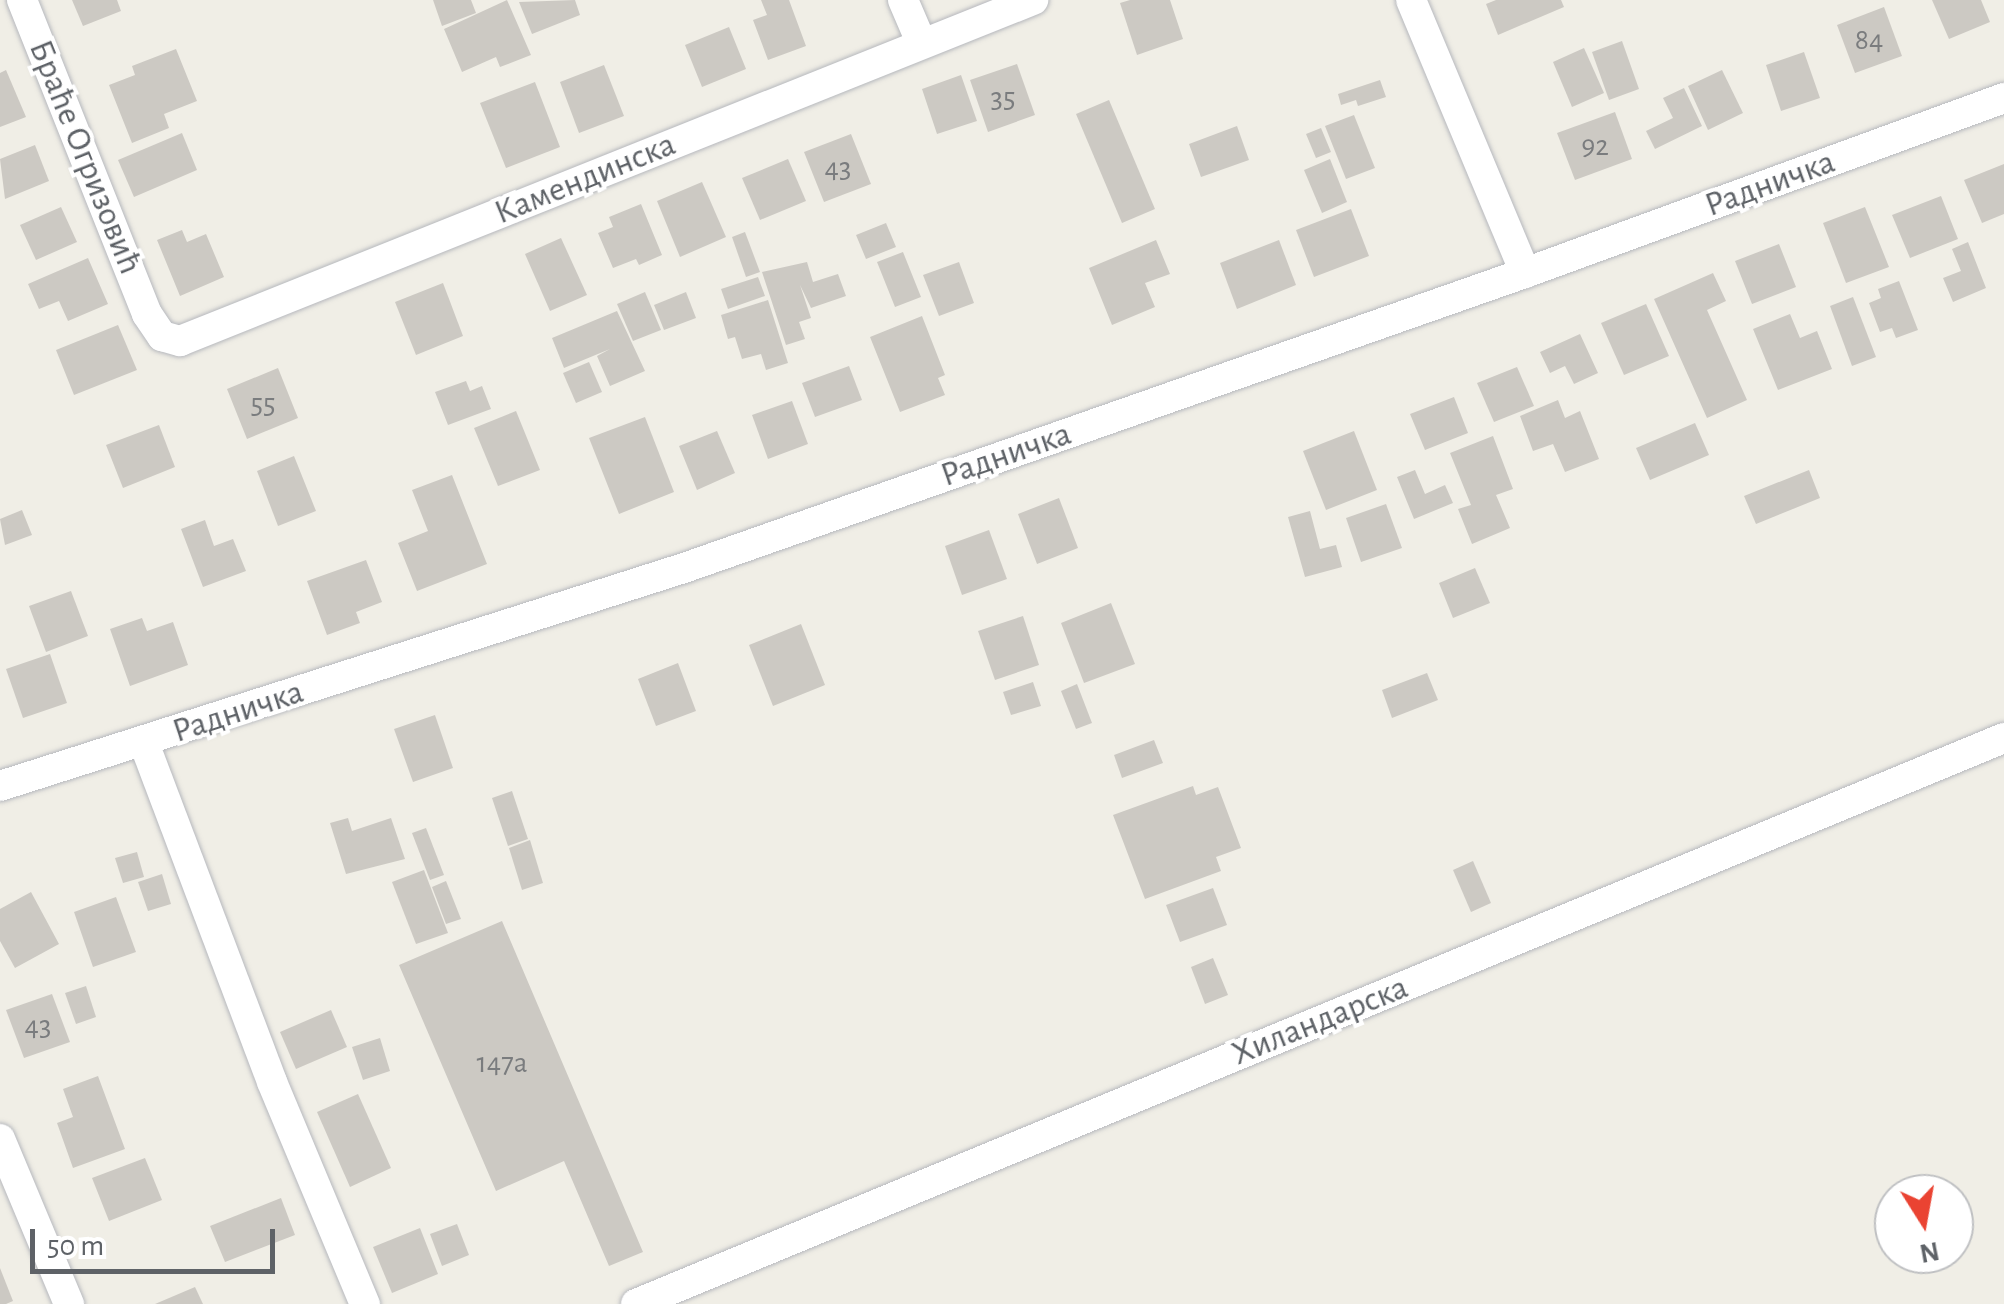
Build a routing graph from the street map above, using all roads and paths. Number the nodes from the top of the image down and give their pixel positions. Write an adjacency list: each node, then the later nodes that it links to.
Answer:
1 (22, 0): 8 (street, Браће Огризовић)
2 (903, 0): 5 (street)
3 (1032, 0): 5 (street, Камендинска)
4 (1411, 0): 7 (street)
5 (921, 42): 8 (street, Камендинска)
6 (2004, 98): 7 (street, Радничка)
7 (1525, 272): 10 (street, Радничка)
8 (147, 314)
9 (2004, 738): 15 (street, Хиландарска)
10 (144, 742): 11 (street, Радничка); 14 (street)
11 (0, 786)
12 (0, 1139): 13 (street)
13 (69, 1304)
14 (365, 1304)
15 (636, 1304)

